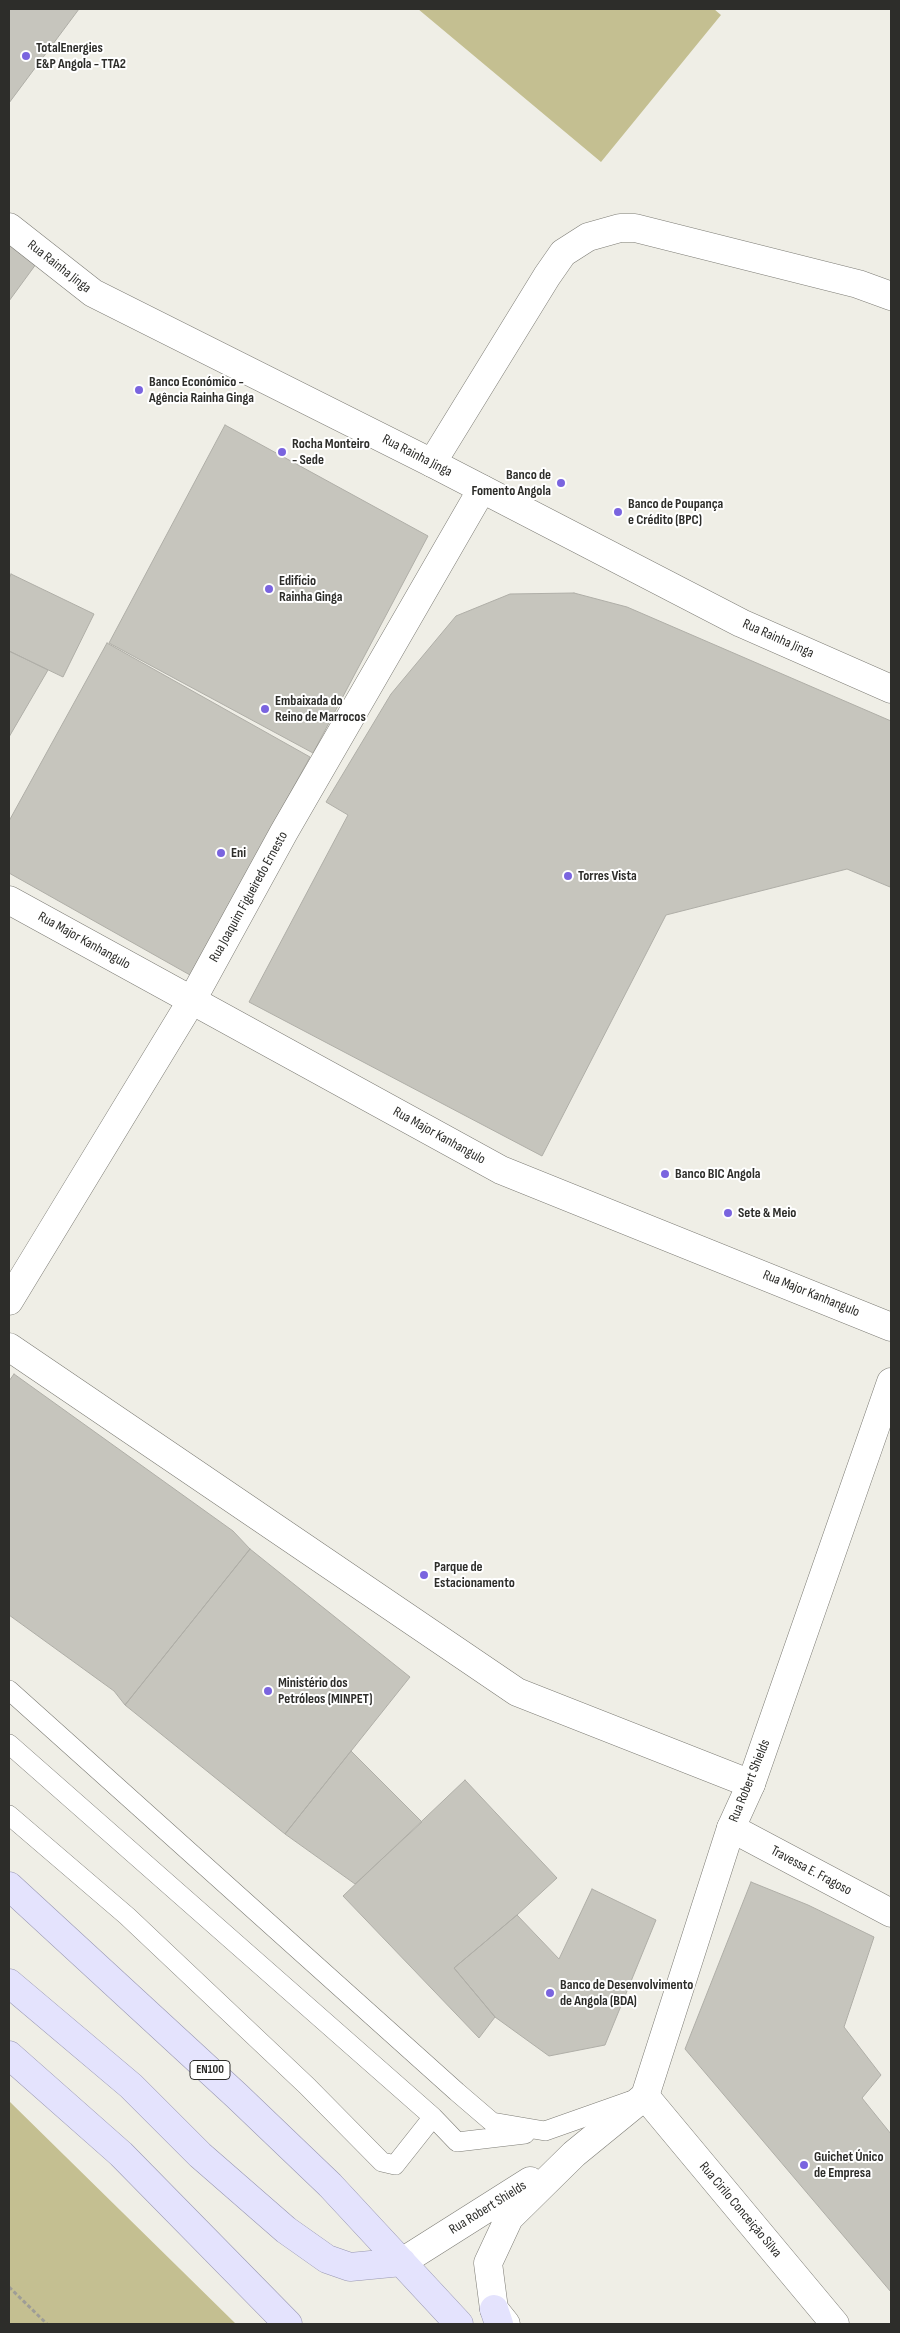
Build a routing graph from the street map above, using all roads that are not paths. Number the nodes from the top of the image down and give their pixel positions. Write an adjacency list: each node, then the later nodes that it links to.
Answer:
1 (9, 227): 3 (street, Rua Rainha Jinga)
2 (891, 296): 3 (street)
3 (432, 463): 4 (street, Rua Rainha Jinga)
4 (482, 489): 5 (street, Rua Rainha Jinga); 7 (street, Rua Joaquim Figueiredo Ernesto)
5 (891, 689)
6 (9, 900): 7 (street, Rua Major Kanhangulo)
7 (192, 1000): 8 (street, Rua Joaquim Figueiredo Ernesto); 10 (street, Rua Major Kanhangulo)
8 (18, 1265): 9 (street, Rua Joaquim Figueiredo Ernesto)
9 (9, 1301)
10 (891, 1326)
11 (9, 1347): 15 (street)
12 (891, 1382): 15 (street, Rua Robert Shields)
13 (9, 1690): 24 (lane)
14 (9, 1744): 23 (lane)
15 (752, 1784): 17 (street, Rua Robert Shields)
16 (9, 1815): 23 (lane)
17 (731, 1828): 19 (street, Travessa E. Fragoso); 22 (street, Rua Robert Shields)
18 (9, 1886): 26 (main road, EN100)
19 (891, 1914)
20 (9, 1983): 26 (main road)
21 (9, 2055): 28 (main road)
22 (645, 2096): 24 (lane); 25 (street, Rua Robert Shields); 30 (street, Rua Cirilo Conceição Silva)
23 (433, 2117): 24 (lane)
24 (546, 2131)
25 (574, 2154): 26 (street, Rua Robert Shields); 27 (street, Rua Robert Shields)
26 (402, 2262): 29 (main road, EN100)
27 (500, 2319)
28 (288, 2324)
29 (459, 2324)
30 (835, 2324)

